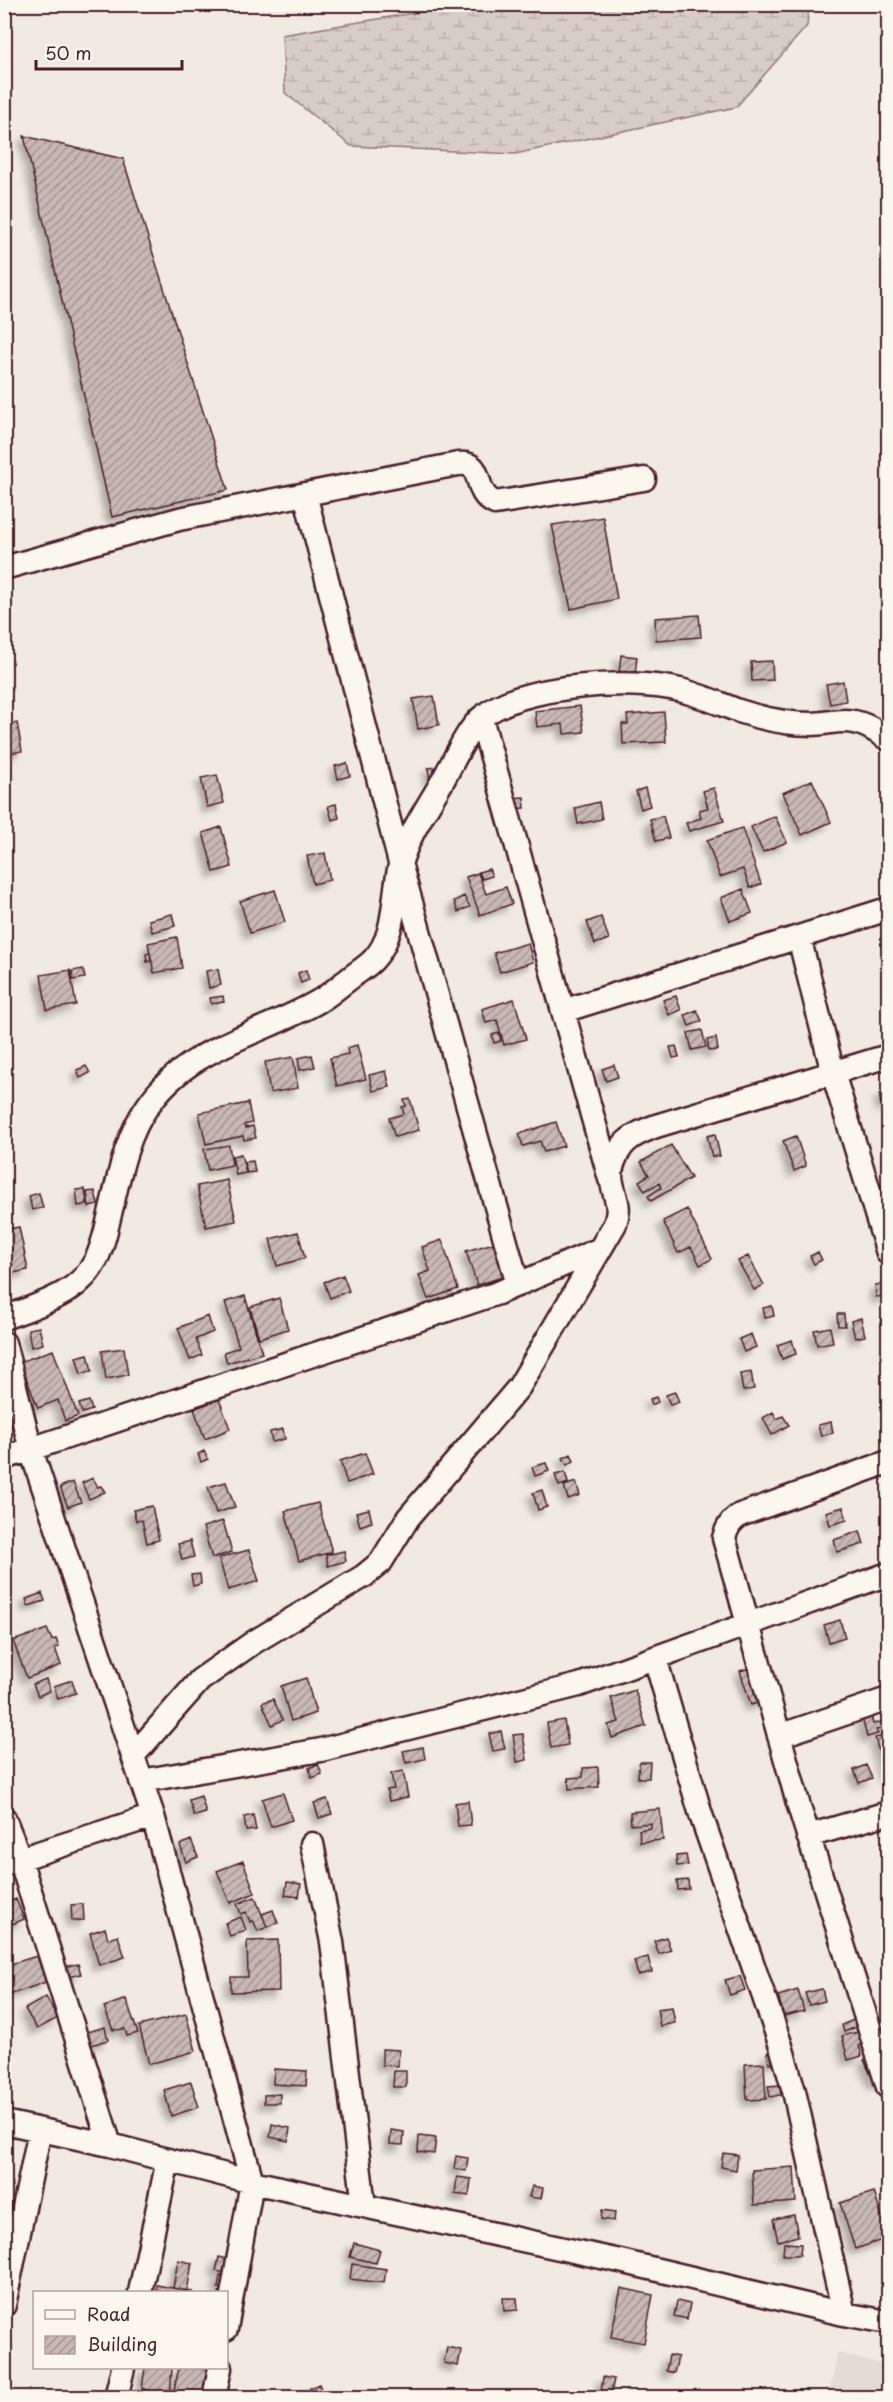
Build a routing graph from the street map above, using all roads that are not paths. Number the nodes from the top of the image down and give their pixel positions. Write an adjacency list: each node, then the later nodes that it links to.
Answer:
1 (644, 479): 2 (street)
2 (305, 494): 3 (street); 6 (street)
3 (4, 568)
4 (481, 718): 5 (street); 6 (street); 9 (street)
5 (888, 739)
6 (400, 863): 15 (street); 16 (street)
7 (888, 909): 8 (street)
8 (799, 937): 9 (street); 11 (street)
9 (563, 1011): 12 (street)
10 (888, 1056): 11 (street)
11 (833, 1072): 12 (street); 14 (street)
12 (611, 1180): 13 (street)
13 (600, 1249): 15 (street); 26 (street)
14 (888, 1252)
15 (518, 1285): 18 (street)
16 (4, 1318)
17 (4, 1343): 18 (street)
18 (31, 1450): 19 (street); 26 (street)
19 (4, 1458)
20 (888, 1462): 22 (street)
21 (888, 1574): 22 (street)
22 (747, 1626): 23 (street); 25 (street)
23 (655, 1658): 27 (street); 43 (street)
24 (888, 1699): 25 (street)
25 (779, 1736): 31 (street)
26 (133, 1756): 27 (street)
27 (141, 1781): 29 (street)
28 (888, 1813): 31 (street)
29 (153, 1816): 33 (street); 39 (street)
30 (4, 1818): 33 (street)
31 (808, 1836): 34 (street)
32 (312, 1844): 40 (street)
33 (12, 1862): 37 (street)
34 (888, 2087)
35 (4, 2122): 36 (street)
36 (40, 2130): 37 (street); 42 (street)
37 (110, 2145): 38 (street)
38 (168, 2160): 39 (street); 41 (street)
39 (252, 2182): 40 (street); 44 (street)
40 (364, 2206): 43 (street)
41 (140, 2291)
42 (4, 2305)
43 (844, 2314): 45 (street)
44 (228, 2318)
45 (888, 2322)
46 (123, 2369): 48 (street)
47 (220, 2369): 49 (street)
48 (116, 2397)
49 (214, 2397)

